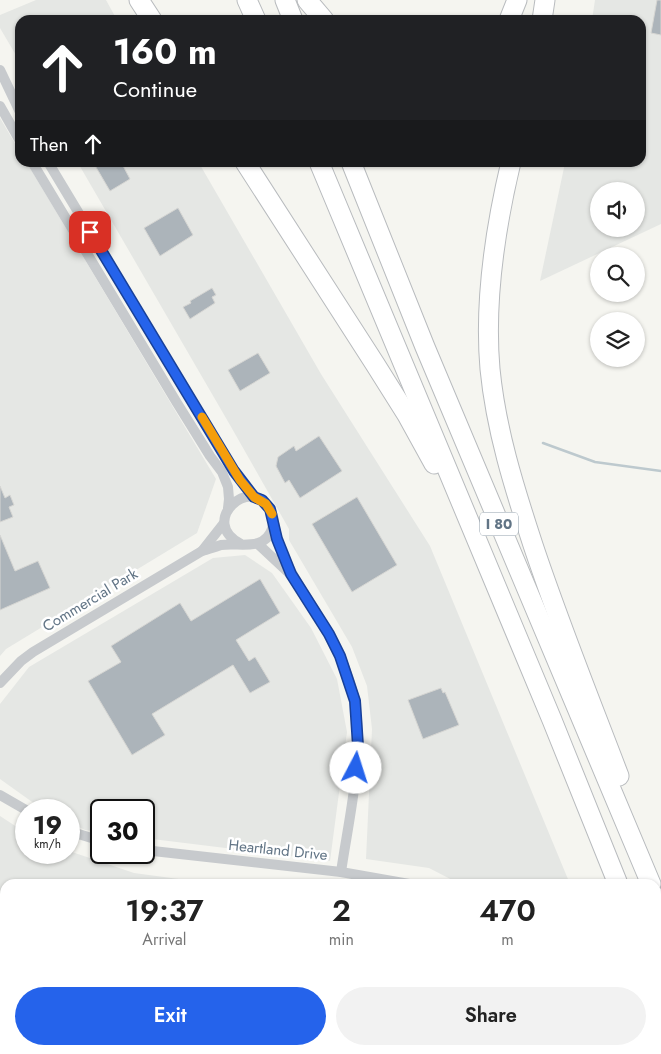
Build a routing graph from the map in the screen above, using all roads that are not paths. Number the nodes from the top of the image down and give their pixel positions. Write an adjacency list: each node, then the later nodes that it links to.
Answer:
1 (139, 0): 8 (highway)
2 (247, 0): 9 (highway)
3 (252, 0): 10 (highway)
4 (285, 0): 11 (highway)
5 (307, 0): 12 (highway)
6 (517, 0): 13 (highway)
7 (545, 0): 14 (highway)
8 (149, 15)
9 (254, 15)
10 (258, 15)
11 (291, 15)
12 (320, 15)
13 (511, 15)
14 (543, 15)
15 (0, 70): 16 (street)
16 (15, 102)
17 (0, 106): 18 (street)
18 (15, 132)
19 (35, 167): 26 (street)
20 (51, 167): 25 (street)
21 (248, 167): 33 (highway)
22 (321, 167): 33 (highway, I 80)
23 (353, 167): 37 (highway, I 80)
24 (510, 167): 37 (highway)
25 (254, 497): 26 (street); 27 (street)
26 (228, 508): 28 (street)
27 (273, 517): 30 (street); 32 (street)
28 (224, 523): 29 (street); 31 (street)
29 (241, 544): 30 (street); 31 (street)
30 (258, 544): 32 (street)
31 (202, 551): 34 (street, Commercial Park)
32 (291, 574): 39 (street)
33 (508, 613): 41 (highway, I 80)
34 (0, 683)
35 (0, 795): 36 (street)
36 (15, 804)
37 (636, 848): 42 (highway, I 80)
38 (155, 851): 39 (street, Heartland Drive)
39 (341, 872): 40 (street, Heartland Drive)
40 (381, 879)
41 (616, 879)
42 (648, 879)

